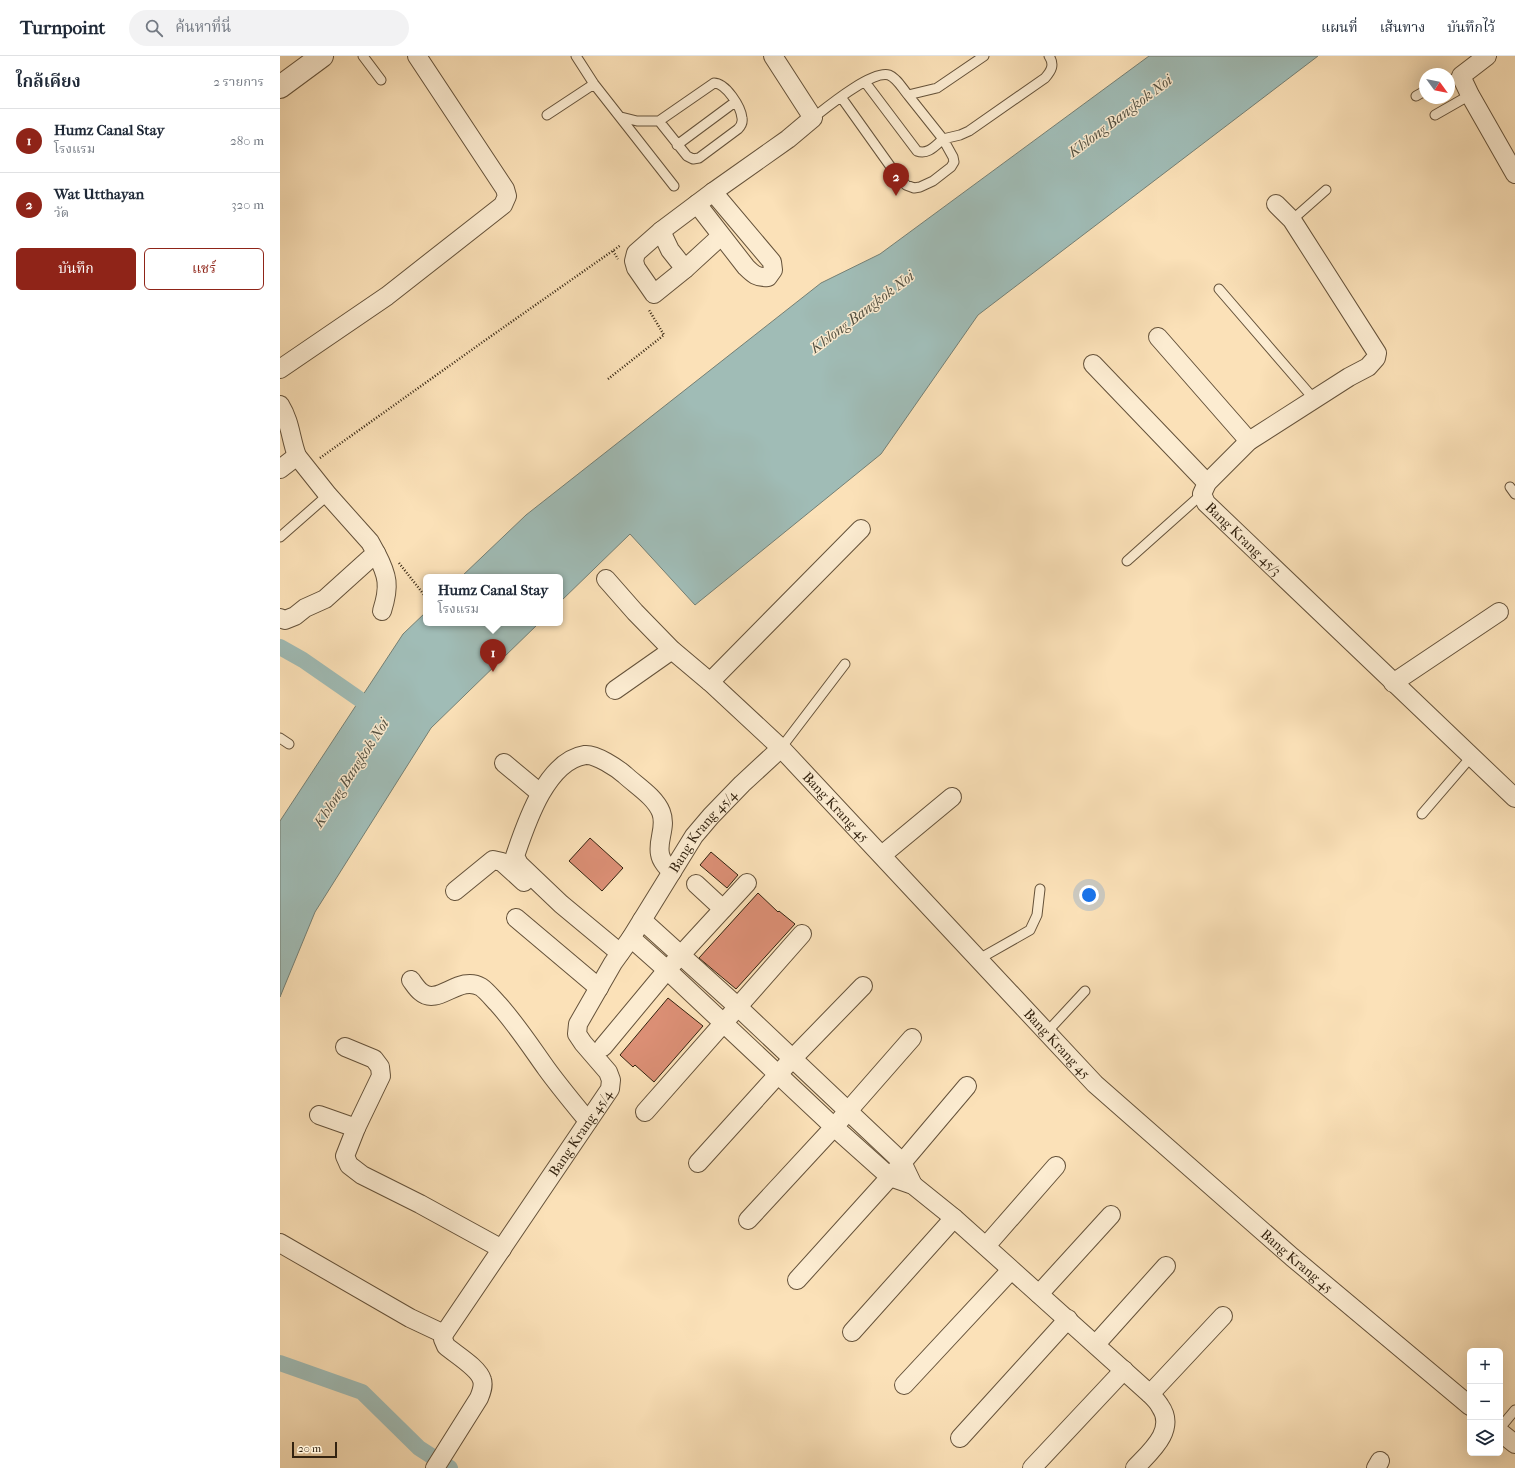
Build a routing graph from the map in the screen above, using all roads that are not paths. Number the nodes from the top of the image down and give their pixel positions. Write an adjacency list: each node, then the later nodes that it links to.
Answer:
1 (322, 56): 13 (street)
2 (363, 56): 10 (lane)
3 (417, 56): 40 (street)
4 (576, 56): 12 (lane)
5 (773, 56): 23 (street)
6 (984, 56): 15 (lane)
7 (1049, 56): 25 (lane)
8 (1487, 56): 9 (street)
9 (1455, 78): 16 (street)
10 (381, 80)
11 (865, 82): 15 (lane); 18 (lane); 25 (lane)
12 (594, 84): 21 (lane); 22 (lane)
13 (280, 87)
14 (1419, 94): 17 (lane)
15 (908, 95): 25 (lane)
16 (1470, 95): 20 (lane); 27 (street)
17 (1416, 96)
18 (841, 97): 23 (lane); 25 (lane)
19 (735, 102): 24 (lane); 26 (lane); 26 (lane)
20 (1435, 114)
21 (547, 115)
22 (621, 117): 24 (lane); 28 (lane)
23 (813, 118): 30 (street)
24 (659, 121): 26 (lane)
25 (942, 139)
26 (677, 145)
27 (1515, 174)
28 (674, 186)
29 (1326, 190): 33 (lane)
30 (713, 192): 31 (street); 35 (street)
31 (697, 204): 34 (street); 35 (street)
32 (1276, 204): 33 (street, Bang Krang 45/3)
33 (1292, 220): 41 (street, Bang Krang 45/3)
34 (660, 231): 36 (street); 36 (street)
35 (721, 236): 36 (street)
36 (685, 269)
37 (1219, 288): 41 (lane)
38 (1158, 337): 43 (street)
39 (1093, 364): 46 (street)
40 (280, 368)
41 (1314, 399): 43 (street, Bang Krang 45/3)
42 (280, 407): 44 (street)
43 (1249, 441): 46 (street, Bang Krang 45/3)
44 (302, 462): 45 (street); 47 (street)
45 (280, 469)
46 (1204, 488): 51 (lane); 59 (street, Bang Krang 45/3)
47 (328, 496): 49 (lane); 50 (street)
48 (861, 529): 58 (street)
49 (280, 537)
50 (376, 553): 53 (street); 55 (street)
51 (1127, 561)
52 (606, 579): 56 (street, Bang Krang 45)
53 (382, 611)
54 (1499, 612): 59 (street)
55 (280, 618)
56 (672, 650): 58 (street, Bang Krang 45); 60 (street)
57 (845, 664): 63 (lane)
58 (710, 682): 63 (street, Bang Krang 45)
59 (1393, 683): 64 (street, Bang Krang 45/3)
60 (615, 690)
61 (280, 738): 62 (lane)
62 (289, 744)
63 (781, 748): 70 (street, Bang Krang 45); 71 (street, Bang Krang 45/4)
64 (1471, 757): 68 (street, Bang Krang 45/3); 69 (lane)
65 (504, 762): 66 (street)
66 (540, 793): 71 (street); 82 (street)
67 (952, 797): 70 (street)
68 (1515, 798)
69 (1422, 814)
70 (882, 855): 83 (street, Bang Krang 45)
71 (672, 872): 78 (street, Bang Krang 45/4)
72 (747, 883): 76 (street)
73 (696, 884): 76 (street)
74 (1040, 889): 83 (lane)
75 (456, 891): 82 (street)
76 (724, 908): 81 (street)
77 (516, 918): 87 (street)
78 (642, 920): 80 (street, Bang Krang 45/4); 81 (street)
79 (802, 934): 89 (street)
80 (631, 938): 82 (street, Bang Krang 45/4); 84 (street)
81 (681, 955): 84 (street); 89 (street)
82 (617, 958): 87 (street, Bang Krang 45/4)
83 (979, 959): 91 (street, Bang Krang 45)
84 (667, 970): 90 (street); 93 (street)
85 (411, 980): 101 (street)
86 (864, 986): 95 (street)
87 (599, 988): 101 (street, Bang Krang 45/4)
88 (1085, 991): 91 (lane)
89 (738, 1007): 90 (street); 95 (street)
90 (723, 1023): 96 (street); 98 (street)
91 (1047, 1032): 127 (street, Bang Krang 45)
92 (912, 1038): 99 (street)
93 (603, 1046)
94 (345, 1048): 103 (street)
95 (792, 1059): 96 (street); 99 (street)
96 (778, 1075): 102 (street); 105 (street)
97 (967, 1086): 104 (street)
98 (645, 1112)
99 (848, 1112): 102 (street); 104 (street)
100 (319, 1115): 103 (street)
101 (592, 1116): 114 (street, Bang Krang 45/4)
102 (834, 1127): 107 (street); 111 (street)
103 (356, 1128): 114 (street)
104 (902, 1162): 107 (street); 108 (street)
105 (698, 1163)
106 (1056, 1166): 113 (street)
107 (890, 1177): 108 (street); 117 (street)
108 (913, 1185): 110 (street)
109 (1111, 1215): 118 (street)
110 (954, 1218): 113 (street); 121 (street)
111 (748, 1220)
112 (280, 1243): 122 (street)
113 (986, 1246): 116 (street)
114 (502, 1250): 122 (street, Bang Krang 45/4)
115 (1166, 1266): 123 (street)
116 (1011, 1270): 118 (street); 125 (street)
117 (798, 1280)
118 (1039, 1294): 120 (street)
119 (1223, 1316): 126 (street)
120 (1068, 1319): 123 (street); 131 (street)
121 (852, 1332)
122 (444, 1334): 133 (street)
123 (1096, 1344): 124 (street)
124 (1124, 1370): 126 (street); 134 (street)
125 (904, 1385)
126 (1150, 1394): 135 (street)
127 (1467, 1403)
128 (1515, 1410): 129 (lane)
129 (1503, 1424)
130 (1503, 1434): 132 (street)
131 (960, 1438)
132 (1515, 1444)
133 (435, 1467)
134 (1032, 1468)
135 (1135, 1468)

